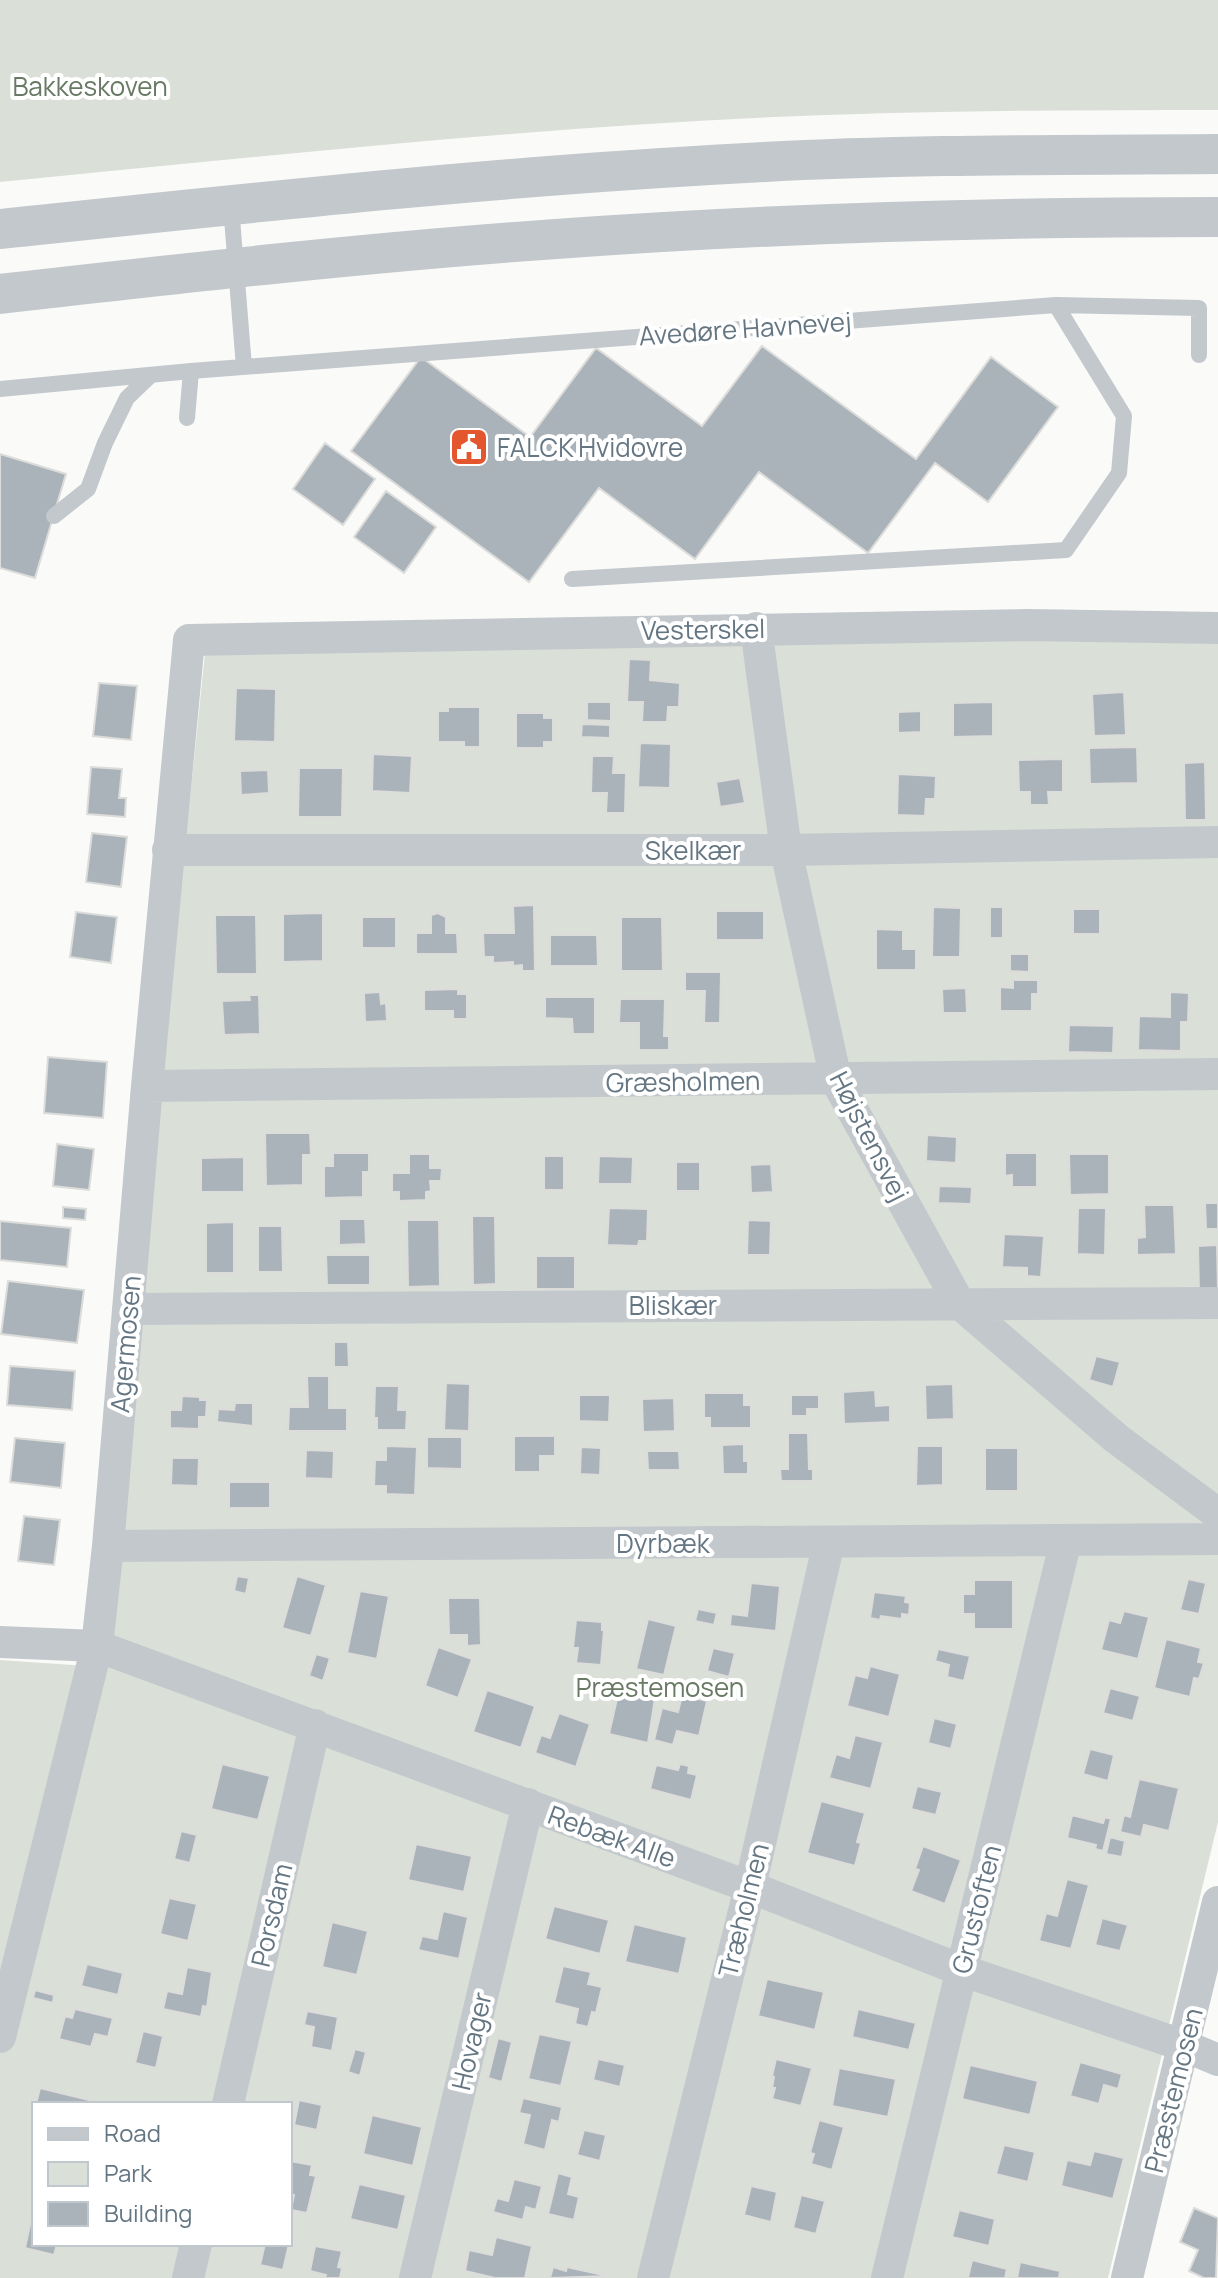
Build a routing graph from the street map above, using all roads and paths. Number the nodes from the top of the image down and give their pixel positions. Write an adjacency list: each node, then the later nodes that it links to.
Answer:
1 (1218, 154): 2 (street)
2 (231, 205): 4 (street); 5 (lane)
3 (1218, 217): 5 (street)
4 (0, 229)
5 (236, 268): 6 (street); 9 (lane)
6 (0, 294)
7 (1056, 305): 8 (lane, Avedøre Havnevej); 9 (lane, Avedøre Havnevej); 15 (lane)
8 (1199, 355)
9 (244, 367): 10 (lane, Avedøre Havnevej)
10 (191, 371): 11 (lane, Avedøre Havnevej); 13 (lane)
11 (151, 375): 12 (lane, Avedøre Havnevej); 14 (lane)
12 (0, 389)
13 (187, 418)
14 (54, 516)
15 (572, 579)
16 (756, 628): 17 (street, Vesterskel); 18 (street, Vesterskel); 21 (street, Højstensvej)
17 (1218, 628)
18 (189, 640): 20 (street, Agermosen)
19 (1218, 842): 21 (street, Skelkær)
20 (168, 850): 21 (street, Skelkær); 24 (street, Agermosen)
21 (786, 850): 23 (street, Højstensvej)
22 (1218, 1074): 23 (street, Græsholmen)
23 (836, 1080): 24 (street, Græsholmen); 25 (street, Højstensvej)
24 (147, 1086): 27 (street, Agermosen)
25 (959, 1303): 26 (street, Bliskær); 27 (street, Bliskær); 28 (street, Højstensvej)
26 (1218, 1303)
27 (128, 1309): 32 (street, Agermosen)
28 (1218, 1514)
29 (1218, 1539): 30 (street, Dyrbæk)
30 (1066, 1540): 31 (street, Dyrbæk); 39 (street, Grustoften)
31 (829, 1542): 32 (street, Dyrbæk); 37 (street, Træholmen)
32 (108, 1546): 34 (street, Agermosen)
33 (0, 1642): 34 (street, Rebæk Alle)
34 (97, 1646): 35 (street, Rebæk Alle); 40 (street, Agermosen)
35 (315, 1725): 36 (street, Rebæk Alle); 43 (street, Porsdam)
36 (528, 1804): 37 (street, Rebæk Alle); 46 (street, Hovager)
37 (750, 1887): 39 (street, Rebæk Alle); 47 (street, Træholmen)
38 (1218, 1902): 41 (street, Præstemosen)
39 (961, 1970): 41 (street, Rebæk Alle); 48 (street, Grustoften)
40 (0, 2037)
41 (1185, 2046): 42 (street, Rebæk Alle); 49 (street, Præstemosen)
42 (1218, 2060)
43 (228, 2102)
44 (196, 2246): 45 (street)
45 (188, 2278)
46 (415, 2278)
47 (653, 2278)
48 (887, 2278)
49 (1127, 2278)

